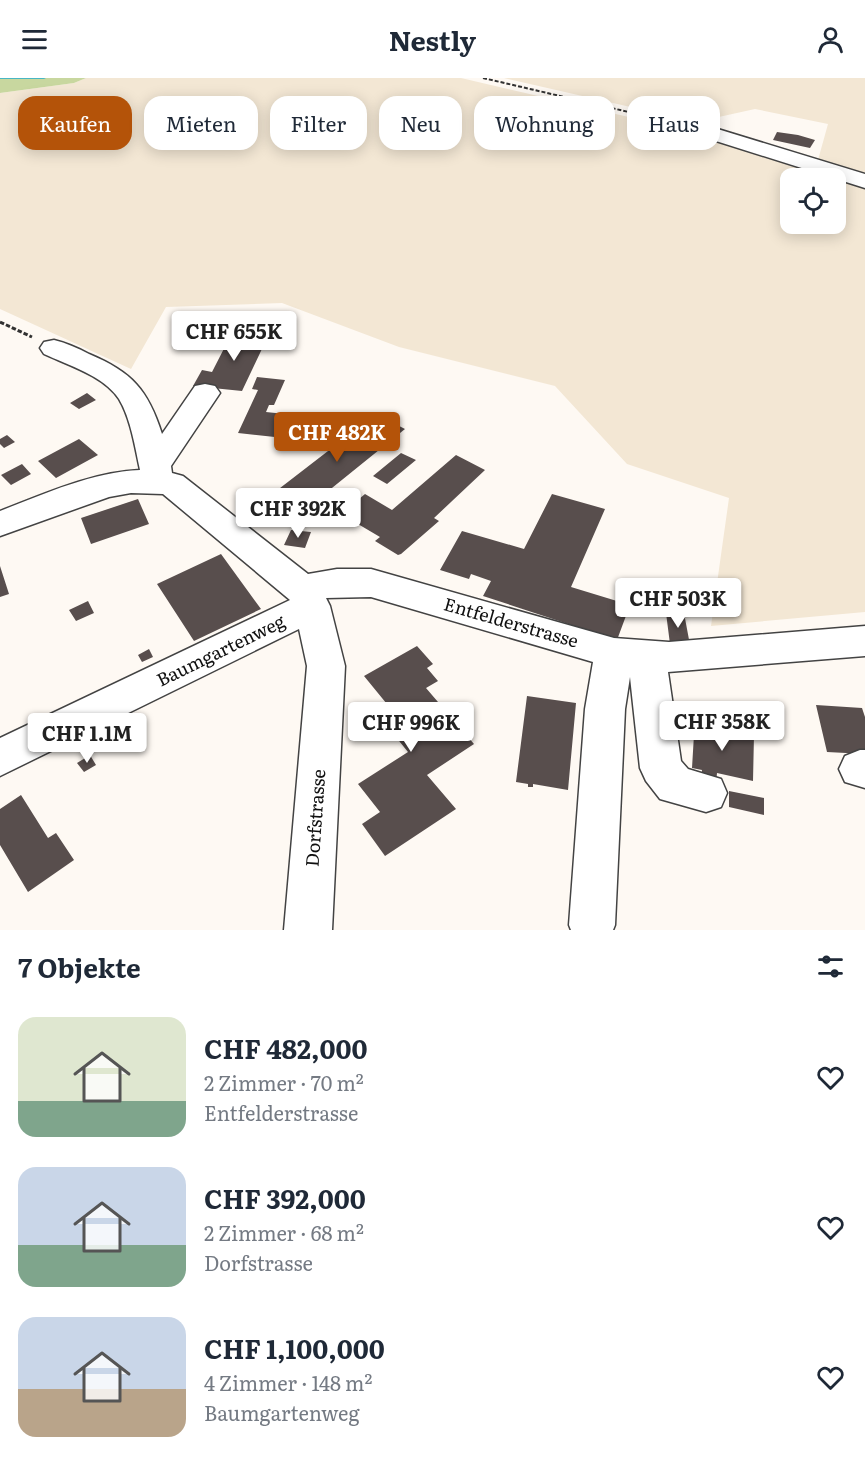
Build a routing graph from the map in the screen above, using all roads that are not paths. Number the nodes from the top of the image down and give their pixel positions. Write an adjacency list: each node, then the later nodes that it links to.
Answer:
1 (720, 136): 2 (street)
2 (865, 181)
3 (54, 348): 5 (street)
4 (205, 393): 5 (street)
5 (156, 471): 6 (street); 7 (street)
6 (0, 524)
7 (307, 597): 9 (street, Entfelderstrasse); 10 (street, Baumgartenweg); 13 (street, Dorfstrasse)
8 (859, 644): 9 (street, Entfelderstrasse)
9 (630, 654): 11 (street); 12 (street)
10 (0, 758)
11 (706, 792)
12 (592, 925)
13 (308, 930)

